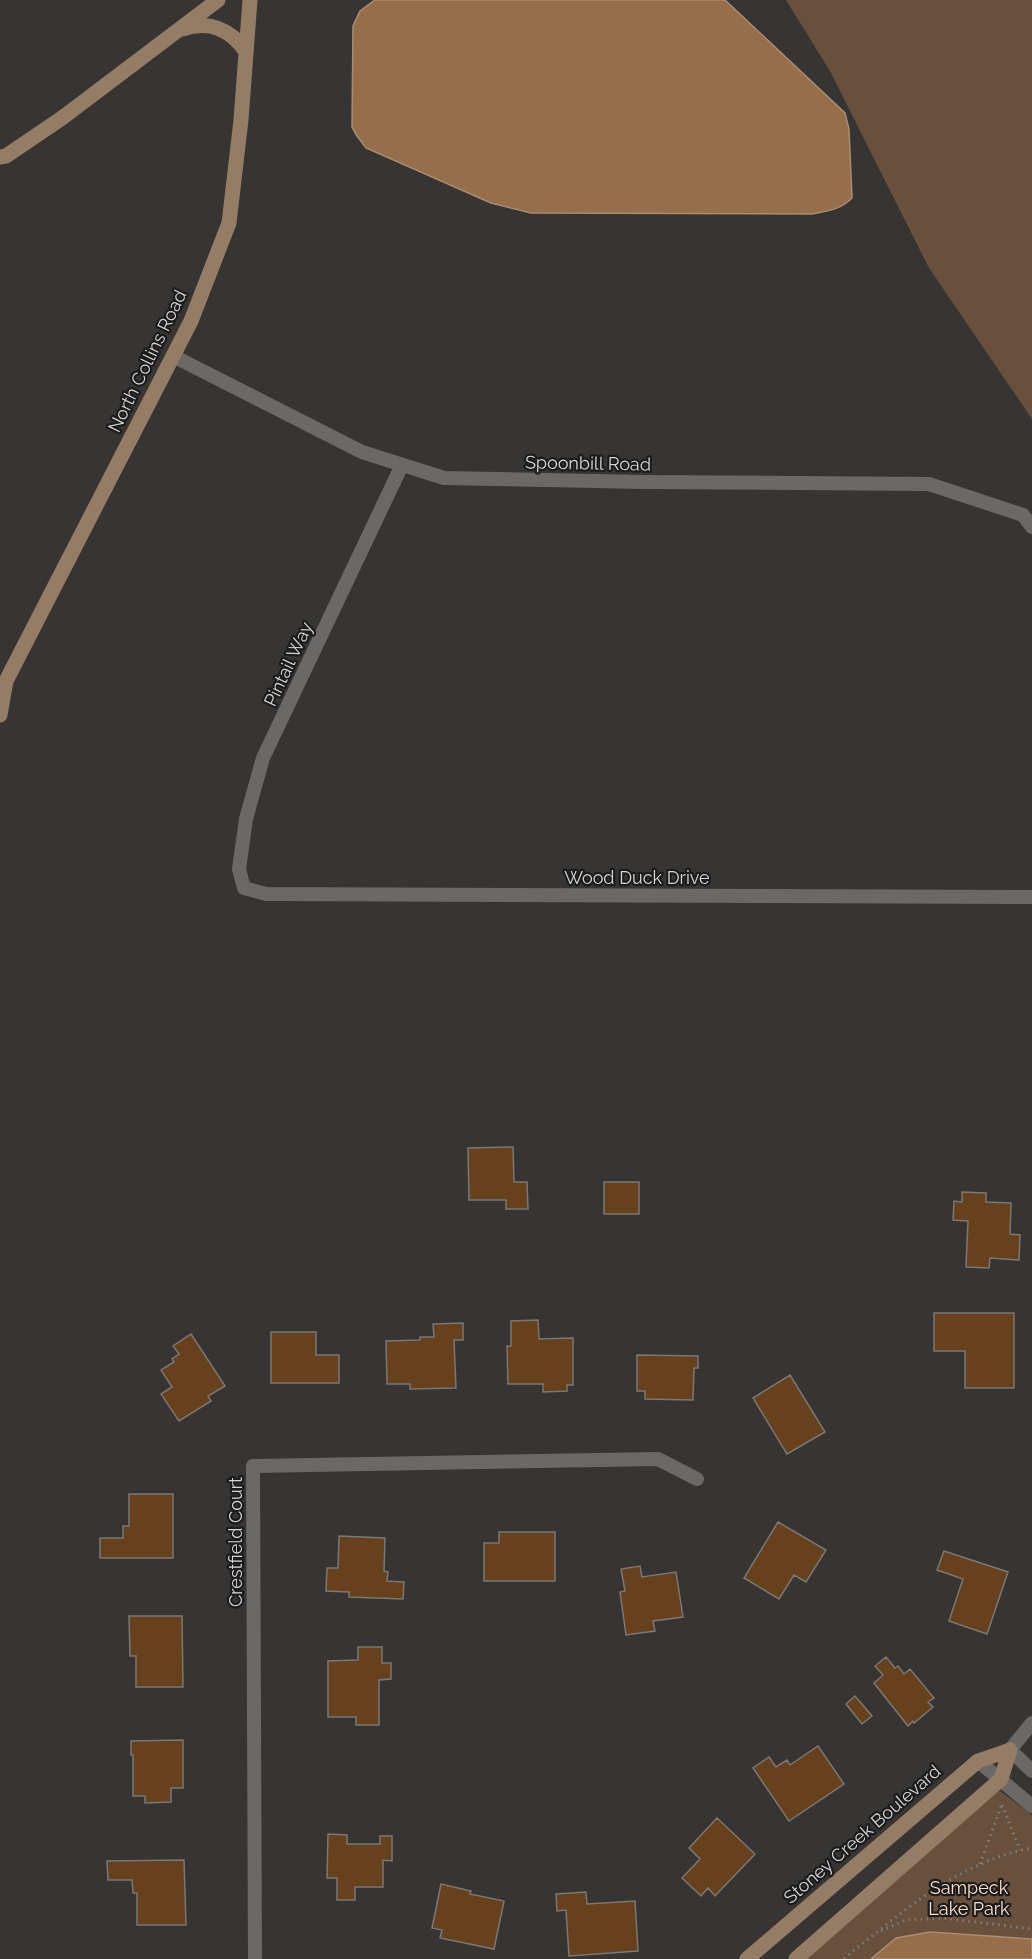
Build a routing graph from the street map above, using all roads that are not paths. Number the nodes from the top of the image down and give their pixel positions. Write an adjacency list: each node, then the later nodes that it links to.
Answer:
1 (218, 0): 3 (street)
2 (250, 0): 4 (street, North Collins Road)
3 (172, 35): 4 (street); 5 (street)
4 (246, 52): 6 (street, North Collins Road)
5 (0, 158)
6 (173, 356): 7 (street, Spoonbill Road); 9 (street, North Collins Road)
7 (402, 465): 8 (street, Spoonbill Road); 10 (street, Pintail Way)
8 (1032, 527)
9 (0, 715)
10 (244, 888): 11 (street, Wood Duck Drive)
11 (1032, 897)
12 (697, 1479): 19 (street, Crestfield Court)
13 (1032, 1723): 14 (street)
14 (1010, 1750): 15 (street, Stoney Creek Boulevard); 16 (street); 17 (street)
15 (978, 1761): 17 (street); 20 (street, Stoney Creek Boulevard)
16 (1032, 1772)
17 (1001, 1779): 18 (street); 21 (street)
18 (1032, 1806)
19 (255, 1959)
20 (747, 1959)
21 (796, 1959)

